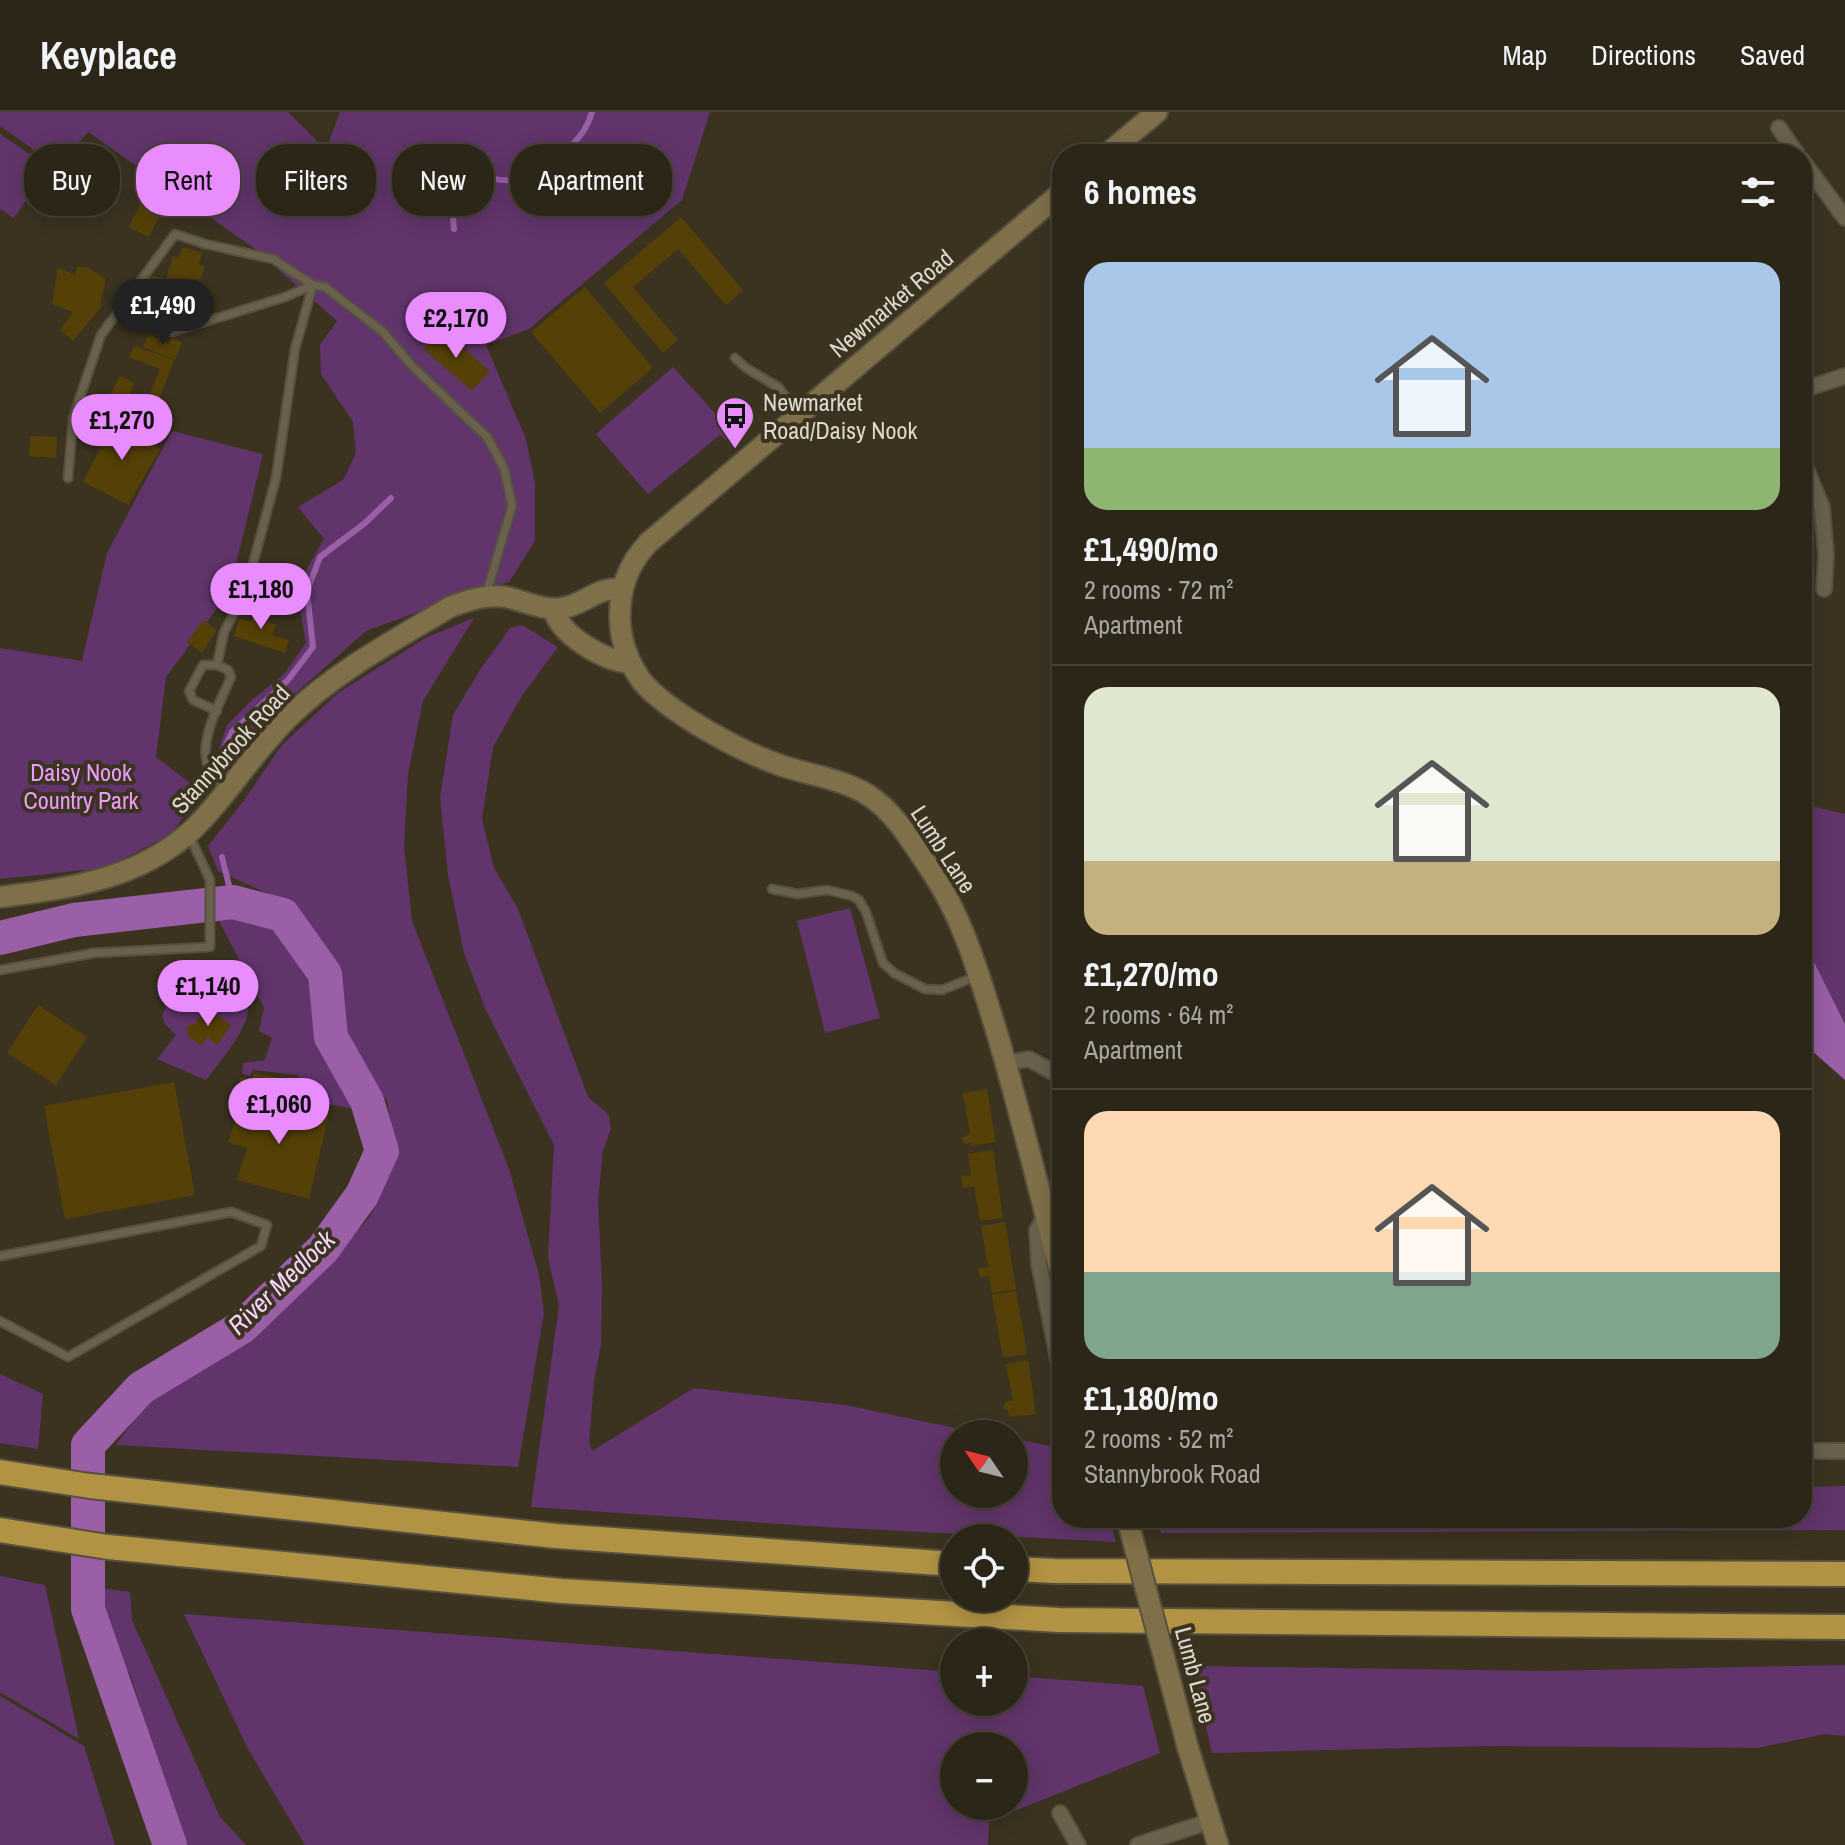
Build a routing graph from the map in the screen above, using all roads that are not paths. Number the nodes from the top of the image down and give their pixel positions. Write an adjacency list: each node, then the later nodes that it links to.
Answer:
1 (1157, 112): 3 (street)
2 (1779, 128): 4 (street)
3 (1119, 144)
4 (1790, 144)
5 (1812, 173): 7 (street)
6 (1052, 201): 13 (street, Newmarket Road)
7 (1845, 218)
8 (313, 285): 9 (lane); 14 (lane); 18 (lane); 21 (lane)
9 (172, 332)
10 (735, 358): 13 (lane)
11 (1845, 376): 12 (street)
12 (1812, 387)
13 (800, 415): 16 (street, Newmarket Road)
14 (68, 478)
15 (1812, 483): 17 (street)
16 (621, 589): 19 (street); 20 (street, Lumb Lane)
17 (1824, 589)
18 (485, 597): 19 (street, Stannybrook Road); 23 (street, Stannybrook Road)
19 (553, 609): 20 (street)
20 (631, 663): 28 (street, Lumb Lane)
21 (217, 665): 22 (lane); 22 (lane)
22 (217, 711): 23 (lane)
23 (226, 790): 24 (street, Stannybrook Road)
24 (188, 834): 26 (street, Stannybrook Road); 27 (lane)
25 (772, 889): 28 (lane)
26 (0, 897)
27 (0, 970)
28 (979, 975): 29 (street, Lumb Lane)
29 (1006, 1063): 30 (street); 31 (street, Lumb Lane)
30 (1052, 1072)
31 (1045, 1216): 32 (street, Lumb Lane); 35 (street)
32 (1052, 1242)
33 (0, 1256): 34 (lane)
34 (0, 1321)
35 (1052, 1329)
36 (1812, 1451): 37 (street)
37 (1845, 1451)
38 (6, 1473): 41 (highway)
39 (1130, 1528): 46 (street, Lumb Lane, bridge)
40 (0, 1530): 44 (highway)
41 (940, 1563)
42 (1028, 1570): 43 (highway)
43 (1845, 1574)
44 (1845, 1627)
45 (1060, 1813): 47 (street)
46 (1210, 1821): 48 (street); 49 (street, Lumb Lane)
47 (1078, 1845)
48 (1138, 1845)
49 (1218, 1845)

